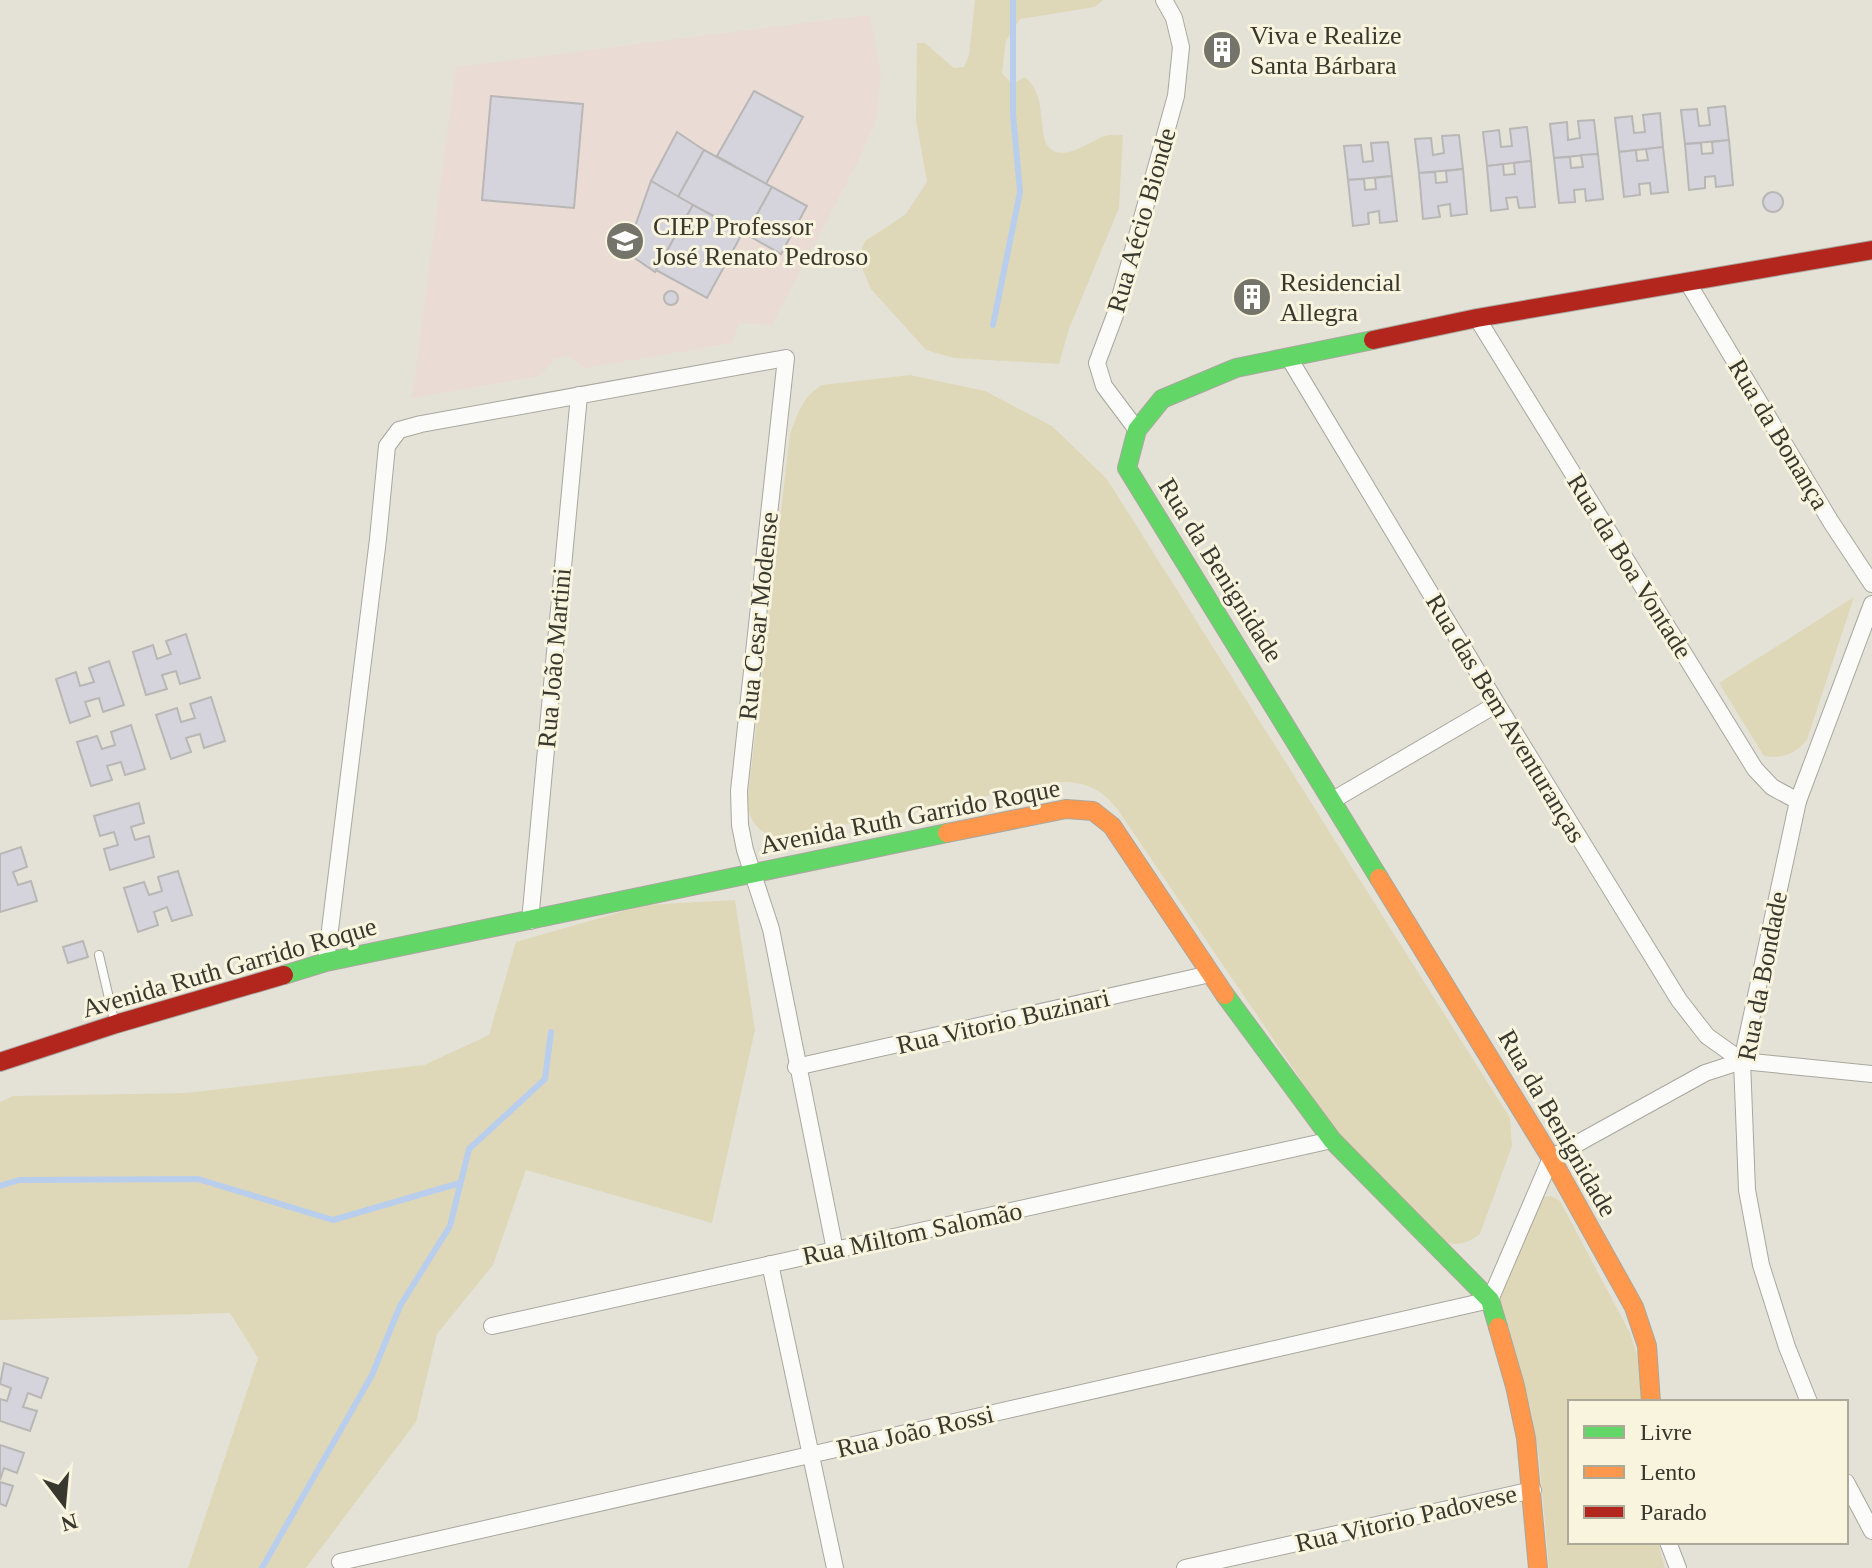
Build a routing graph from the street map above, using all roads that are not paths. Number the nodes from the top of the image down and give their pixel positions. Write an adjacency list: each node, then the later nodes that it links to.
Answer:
1 (1164, 0): 7 (street, Rua Aécio Bionde)
2 (1872, 250): 3 (street, Rua da Benignidade)
3 (1688, 283): 4 (street, Rua da Benignidade); 8 (street, Rua da Bonança)
4 (1477, 318): 5 (street, Rua da Benignidade); 12 (street, Rua da Boa Vontade)
5 (1289, 358): 7 (street, Rua da Benignidade); 10 (street, Rua das Bem Aventuranças)
6 (579, 395): 13 (street, Rua Cesar Modense); 14 (street, Rua João Martini); 16 (street)
7 (1137, 430): 11 (street, Rua da Benignidade)
8 (1872, 584)
9 (1872, 604): 12 (street, Rua da Bondade)
10 (1497, 704): 11 (street); 19 (street, Rua das Bem Aventuranças)
11 (1333, 800): 24 (street, Rua da Benignidade)
12 (1798, 801): 19 (street, Rua da Bondade)
13 (753, 872): 14 (street, Avenida Ruth Garrido Roque); 17 (street, Avenida Ruth Garrido Roque); 21 (street, Rua Cesar Modense)
14 (530, 921): 16 (street, Avenida Ruth Garrido Roque)
15 (99, 955): 18 (lane)
16 (326, 962): 18 (street, Avenida Ruth Garrido Roque)
17 (1210, 974): 21 (street, Rua Vitorio Buzinari); 23 (street, Avenida Ruth Garrido Roque)
18 (116, 1024): 20 (street, Avenida Ruth Garrido Roque)
19 (1742, 1061): 22 (street); 24 (street); 30 (street, Rua da Bondade)
20 (0, 1062)
21 (796, 1067): 25 (street, Rua Cesar Modense)
22 (1872, 1074)
23 (1332, 1140): 25 (street, Rua Miltom Salomão); 27 (street, Avenida Ruth Garrido Roque)
24 (1551, 1158): 27 (street); 29 (street, Rua da Benignidade)
25 (835, 1250): 26 (street, Rua Miltom Salomão)
26 (770, 1264): 28 (street, Rua Miltom Salomão); 31 (street)
27 (1490, 1300): 31 (street, Rua João Rossi); 33 (street, Avenida Ruth Garrido Roque)
28 (492, 1326)
29 (1651, 1400)
30 (1808, 1400)
31 (811, 1455): 36 (street, Rua João Rossi); 37 (street)
32 (1848, 1486): 34 (street)
33 (1533, 1490): 38 (street, Rua Vitorio Padovese); 39 (street, Avenida Ruth Garrido Roque)
34 (1872, 1531)
35 (1669, 1544): 40 (street)
36 (340, 1562)
37 (835, 1568)
38 (1185, 1568)
39 (1538, 1568)
40 (1678, 1568)

